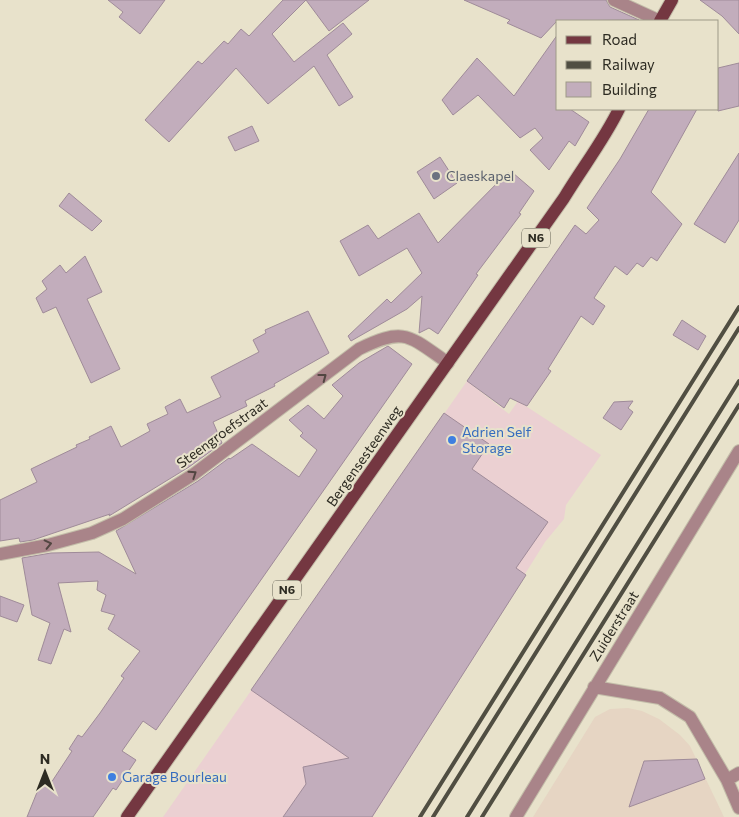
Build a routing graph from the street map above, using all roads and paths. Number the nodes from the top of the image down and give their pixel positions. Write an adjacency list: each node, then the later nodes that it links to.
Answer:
1 (614, 0): 3 (street)
2 (672, 0): 4 (main road)
3 (658, 20)
4 (661, 20)
5 (619, 110): 6 (main road, Bergensesteenweg / N6)
6 (448, 363): 8 (street, Steengroefstraat, one-way to 6); 13 (main road, Bergensesteenweg / N6)
7 (739, 451): 9 (street, Zuiderstraat)
8 (0, 554)
9 (594, 687): 11 (street); 14 (street, Zuiderstraat)
10 (739, 773): 11 (street)
11 (727, 780): 12 (street)
12 (739, 808)
13 (127, 817)
14 (516, 817)

